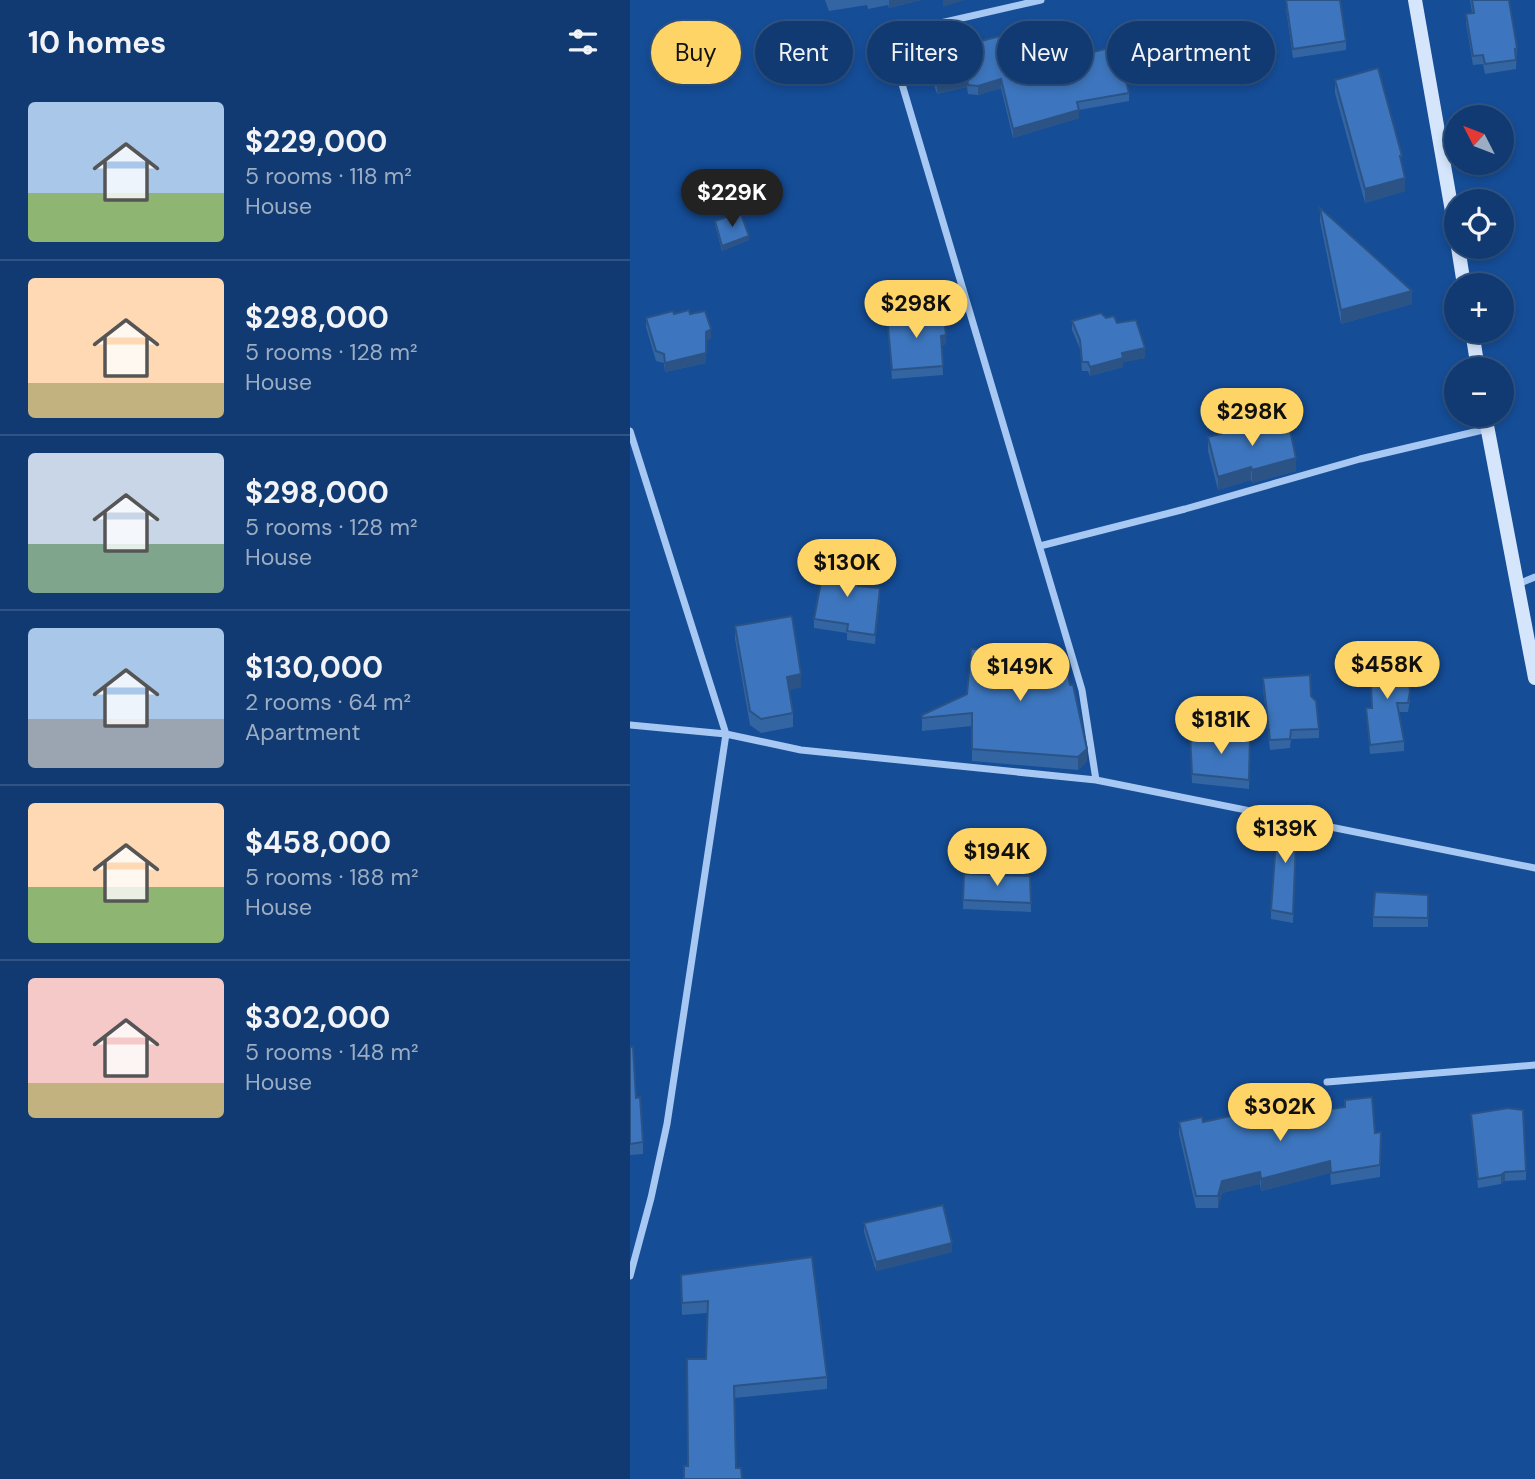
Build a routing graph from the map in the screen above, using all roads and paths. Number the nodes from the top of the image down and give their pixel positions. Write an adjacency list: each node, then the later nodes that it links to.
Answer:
1 (1041, 0): 7 (street)
2 (1415, 0): 3 (street)
3 (1448, 189)
4 (1470, 427): 7 (street)
5 (1488, 427): 9 (street)
6 (630, 431): 12 (street)
7 (1040, 546): 13 (street)
8 (1535, 577): 9 (street)
9 (1517, 584): 10 (street)
10 (1535, 678)
11 (630, 725): 12 (street)
12 (726, 734): 13 (street); 17 (street)
13 (1096, 780): 14 (street)
14 (1535, 867)
15 (1535, 1065): 16 (street)
16 (1327, 1082)
17 (630, 1276)

